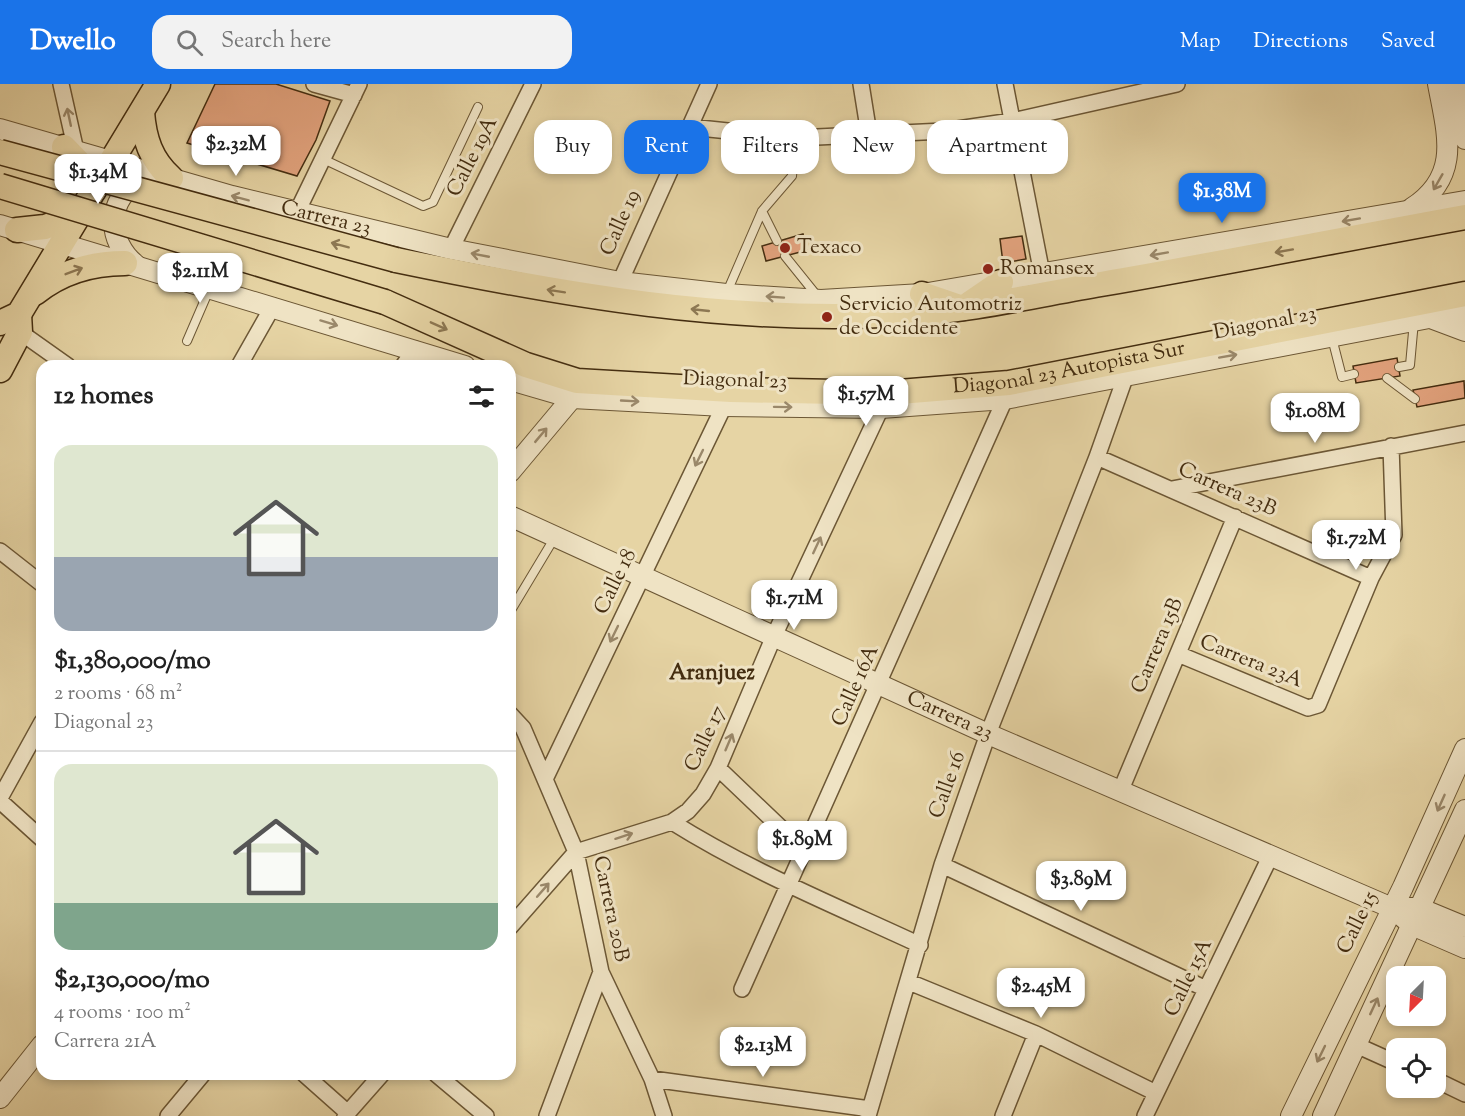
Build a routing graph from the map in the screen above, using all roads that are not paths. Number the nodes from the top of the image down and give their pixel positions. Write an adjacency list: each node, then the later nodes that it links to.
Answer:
1 (61, 84): 20 (street, one-way to 1)
2 (158, 84): 13 (main road)
3 (314, 84): 11 (street)
4 (533, 84): 39 (street, Calle 19A)
5 (709, 84): 14 (street, Calle 19)
6 (861, 84): 15 (street)
7 (1005, 84): 16 (street)
8 (1438, 84): 31 (street, one-way to 31)
9 (1455, 84): 19 (street)
10 (1167, 85): 17 (street)
11 (357, 89): 22 (street)
12 (478, 106): 22 (lane)
13 (142, 112): 23 (main road); 27 (main road)
14 (693, 120)
15 (866, 120)
16 (1012, 120)
17 (1016, 120)
18 (0, 129): 20 (street, Carrera 23)
19 (1465, 139)
20 (70, 149): 23 (street, Carrera 23); 29 (main road)
21 (0, 152): 45 (main road, Carrera 23, one-way to 21, bridge)
22 (323, 159): 33 (street)
23 (112, 162): 27 (street, Carrera 23); 29 (main road)
24 (669, 174): 45 (street, Calle 19)
25 (792, 174): 32 (lane)
26 (1022, 174): 42 (street)
27 (168, 177): 33 (street, Carrera 23, one-way to 27); 41 (street)
28 (0, 186): 63 (main road, one-way to 63, bridge)
29 (94, 190): 34 (main road)
30 (1465, 201): 31 (street)
31 (1408, 210): 42 (street, one-way to 42)
32 (762, 211): 37 (lane); 46 (lane)
33 (297, 212): 39 (street, Carrera 23)
34 (79, 215): 36 (main road); 38 (main road)
35 (1465, 217): 51 (main road, one-way to 51)
36 (9, 227): 38 (street)
37 (777, 241)
38 (61, 244): 41 (street); 53 (main road)
39 (451, 249): 45 (street, Carrera 23, one-way to 39)
40 (785, 256): 49 (lane)
41 (131, 265): 44 (street); 53 (main road, one-way to 41)
42 (1041, 274): 43 (street)
43 (1001, 282): 47 (street); 51 (main road)
44 (210, 288): 50 (street); 57 (lane)
45 (617, 291): 46 (street); 51 (main road, one-way to 45)
46 (726, 294): 49 (street, one-way to 46)
47 (922, 294): 49 (street); 51 (main road)
48 (1465, 294): 70 (main road, Diagonal 23 Autopista Sur)
49 (821, 300)
50 (273, 306): 58 (street, one-way to 58); 60 (street)
51 (963, 308)
52 (1465, 311): 54 (street, Diagonal 23)
53 (11, 318): 59 (street); 65 (main road)
54 (1420, 319): 55 (street); 56 (street, Diagonal 23); 64 (lane)
55 (1465, 331)
56 (1332, 336): 67 (lane); 68 (street, Diagonal 23, one-way to 56)
57 (187, 341)
58 (415, 349): 61 (street); 62 (street)
59 (61, 360)
60 (243, 360)
61 (407, 360)
62 (447, 360)
63 (494, 360)
64 (1399, 367)
65 (0, 370)
66 (518, 373): 70 (main road, Diagonal 23 Autopista Sur)
67 (1354, 374)
68 (1126, 375): 71 (street, Diagonal 23); 77 (street, Calle 16)
69 (1387, 378): 72 (lane)
70 (574, 390): 73 (street, Diagonal 23, one-way to 73); 78 (street, one-way to 70)
71 (1005, 399): 74 (street, Diagonal 23); 90 (street, Calle 16A)
72 (1415, 399)
73 (724, 406): 74 (street, Diagonal 23, one-way to 74); 84 (street, Calle 18, one-way to 84)
74 (881, 408): 88 (street, Calle 17, one-way to 74)
75 (1465, 433): 76 (street)
76 (1391, 446): 79 (street); 85 (street)
77 (1097, 457): 79 (street, Carrera 23B); 93 (street, Calle 16)
78 (516, 464)
79 (1172, 489): 80 (street, Carrera 23B)
80 (1235, 517): 85 (street, Carrera 23B); 89 (street, Carrera 15B)
81 (516, 519): 82 (street, Carrera 23)
82 (555, 537): 84 (street, Carrera 23); 87 (lane)
83 (0, 551): 86 (street)
84 (642, 576): 88 (street, Carrera 23); 96 (street, Calle 18, one-way to 96)
85 (1371, 578): 89 (street, Carrera 23A)
86 (36, 579)
87 (516, 602)
88 (774, 636): 90 (street, Carrera 23); 95 (street, Calle 17, one-way to 88)
89 (1178, 654): 97 (street, Carrera 15B)
90 (880, 684): 93 (street, Carrera 23); 102 (street, Calle 16A)
91 (516, 720): 96 (street, Carrera 20B)
92 (36, 733): 98 (street)
93 (988, 734): 97 (street, Carrera 23); 105 (street, Calle 16)
94 (1465, 749): 107 (street, Calle 15, one-way to 107)
95 (718, 768): 100 (street, Calle 17); 102 (street)
96 (546, 777): 103 (street, Carrera 20B)
97 (1120, 792): 104 (street, Carrera 23)
98 (0, 800): 101 (street)
99 (1465, 810): 108 (street)
100 (672, 822): 103 (street, Calle 17, one-way to 100); 106 (street)
101 (36, 833)
102 (805, 851): 106 (street, Calle 16A)
103 (576, 852): 109 (street, one-way to 103); 113 (street, Carrera 20B)
104 (1270, 858): 107 (street, Carrera 23); 116 (street, Calle 15A)
105 (942, 865): 111 (street, Calle 16); 116 (street)
106 (789, 885): 111 (street); 115 (street, Calle 16A)
107 (1392, 908): 108 (street, Carrera 23); 138 (street, Calle 15, one-way to 138)
108 (1415, 917): 110 (street, Carrera 23); 112 (street, Carrera 23); 118 (street, one-way to 108)
109 (516, 920)
110 (1465, 927)
111 (920, 945): 114 (street, Calle 16)
112 (1465, 948)
113 (601, 972): 121 (street, Carrera 20B); 134 (street)
114 (909, 982): 117 (street); 130 (street, Calle 16)
115 (742, 989)
116 (1206, 989): 127 (street, Calle 15A)
117 (1036, 1034): 127 (street); 136 (street)
118 (1356, 1045): 120 (street); 139 (street)
119 (36, 1053): 129 (street)
120 (1386, 1058)
121 (652, 1079): 130 (street); 135 (street, Carrera 20B)
122 (198, 1080): 132 (street)
123 (310, 1080): 131 (street)
124 (377, 1080): 131 (street)
125 (443, 1080): 133 (street)
126 (1446, 1085): 128 (street)
127 (1156, 1093): 137 (street, Calle 15A)
128 (1465, 1094)
129 (0, 1098)
130 (869, 1113)
131 (346, 1114)
132 (168, 1116)
133 (486, 1116)
134 (547, 1116)
135 (664, 1116)
136 (1003, 1116)
137 (1145, 1116)
138 (1292, 1116)
139 (1323, 1116)

